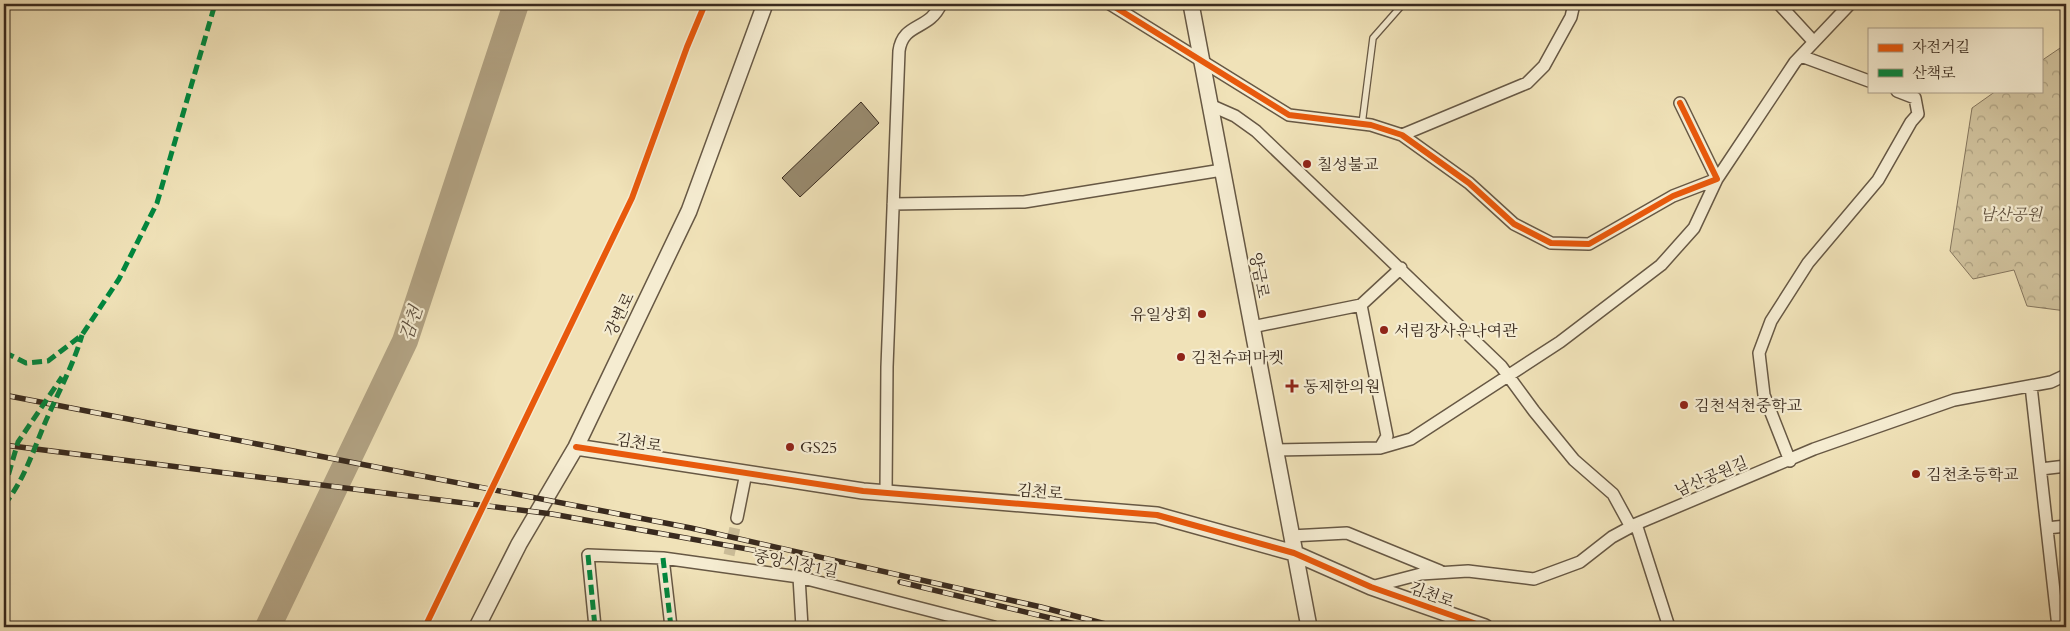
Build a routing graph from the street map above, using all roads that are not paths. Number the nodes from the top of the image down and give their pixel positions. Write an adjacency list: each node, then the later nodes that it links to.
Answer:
1 (765, 4): 27 (street, 강변로)
2 (941, 4): 20 (street)
3 (1110, 4): 11 (street)
4 (1191, 4): 11 (street, 양금로)
5 (1403, 4): 16 (lane)
6 (1574, 4): 17 (street)
7 (1779, 4): 9 (street)
8 (1850, 4): 9 (street)
9 (1814, 42): 10 (street)
10 (1801, 56): 12 (street); 19 (street)
11 (1201, 61): 15 (street, 양금로); 16 (street)
12 (1868, 81)
13 (1900, 92): 30 (street)
14 (1680, 103): 19 (street)
15 (1210, 105): 18 (street, 양금로); 21 (street)
16 (1362, 124): 17 (street)
17 (1402, 135): 19 (street)
18 (1222, 170): 20 (street); 23 (street, 양금로)
19 (1717, 179): 24 (street)
20 (893, 204): 34 (street)
21 (1401, 268): 22 (street); 24 (street)
22 (1360, 305): 23 (street); 28 (street)
23 (1252, 327): 29 (street, 양금로)
24 (1508, 376): 28 (street); 36 (street)
25 (2066, 376): 26 (street, 남산공원길)
26 (2031, 386): 30 (street, 남산공원길); 32 (street)
27 (576, 447): 33 (street, 김천로); 45 (street, 강변로)
28 (1380, 448): 29 (street)
29 (1275, 450): 39 (street, 양금로)
30 (1790, 460): 36 (street, 남산공원길)
31 (2066, 466): 32 (street)
32 (2041, 469): 38 (street)
33 (746, 473): 34 (street, 김천로); 35 (street)
34 (886, 493): 40 (street, 김천로)
35 (737, 518)
36 (1634, 526): 42 (street, 남산공원길); 52 (street)
37 (2066, 526): 38 (street)
38 (2047, 528): 53 (street)
39 (1291, 536): 40 (street, 양금로); 42 (street)
40 (1294, 553): 44 (street, 김천로); 50 (street, 양금로)
41 (663, 558): 43 (street, 중앙시장1길); 46 (street, 중앙시장1길); 47 (street)
42 (1444, 572): 44 (street, 남산공원길)
43 (799, 577): 48 (street); 49 (street, 중앙시장1길)
44 (1371, 587): 51 (street, 김천로)
45 (477, 627)
46 (595, 627)
47 (671, 627)
48 (802, 627)
49 (994, 627)
50 (1309, 627)
51 (1486, 627)
52 (1670, 627)
53 (2058, 627)

